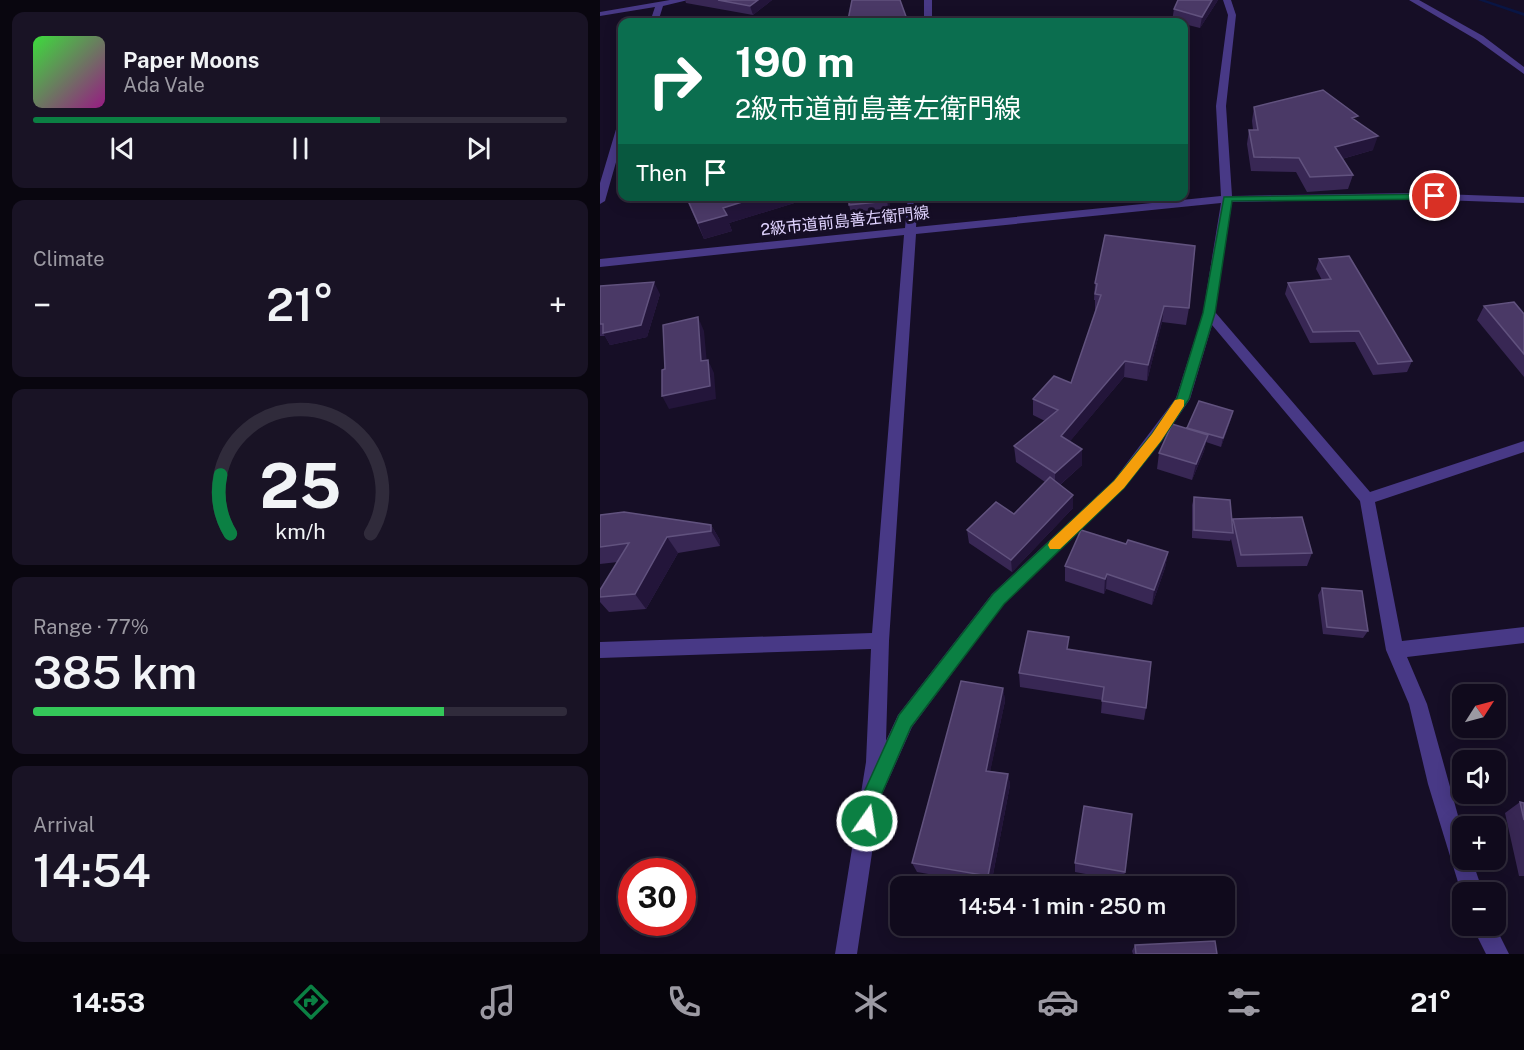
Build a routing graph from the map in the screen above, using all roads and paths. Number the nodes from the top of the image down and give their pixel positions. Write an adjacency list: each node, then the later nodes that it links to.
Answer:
1 (684, 0): 5 (street)
2 (928, 0): 8 (street)
3 (1227, 0): 11 (street)
4 (1413, 0): 9 (street)
5 (659, 6): 6 (street); 7 (street)
6 (600, 14)
7 (655, 18)
8 (928, 18)
9 (1524, 71)
10 (618, 140): 13 (street)
11 (1227, 199): 12 (street, 2級市道前島善左衛門線); 15 (street, 2級市道前島善左衛門線); 17 (street)
12 (1524, 200)
13 (600, 201)
14 (913, 201): 15 (street)
15 (910, 231): 16 (street, 2級市道前島善左衛門線); 21 (street)
16 (600, 263)
17 (1209, 313): 19 (street); 24 (street)
18 (1524, 446): 19 (street)
19 (1367, 499): 23 (street)
20 (1524, 635): 23 (street)
21 (880, 640): 22 (street); 24 (street)
22 (600, 650)
23 (1395, 650): 25 (street)
24 (870, 799): 27 (street)
25 (1469, 882)
26 (1488, 936): 28 (street)
27 (846, 954)
28 (1498, 954)

